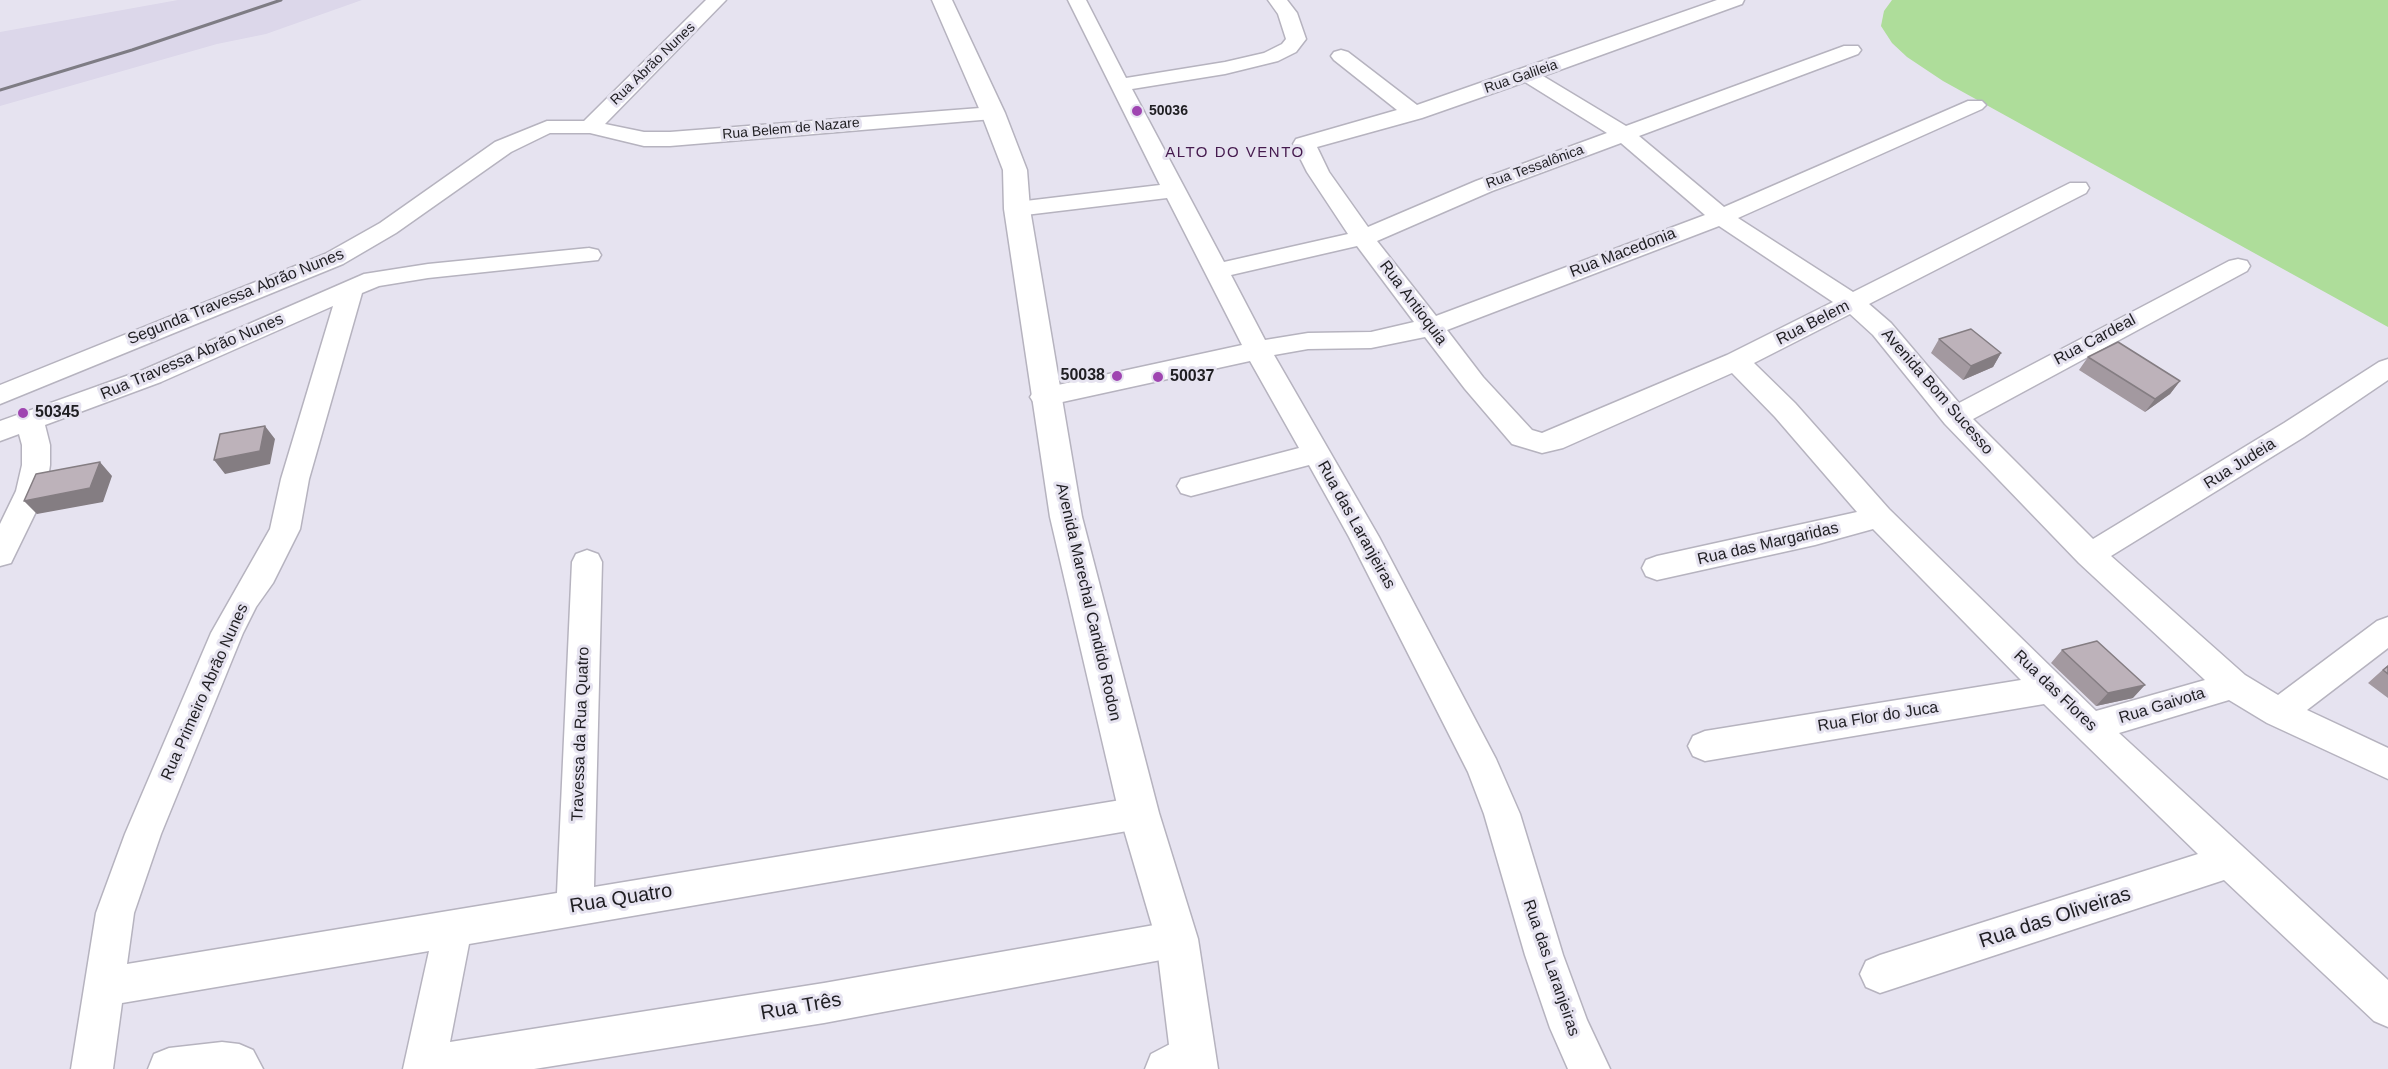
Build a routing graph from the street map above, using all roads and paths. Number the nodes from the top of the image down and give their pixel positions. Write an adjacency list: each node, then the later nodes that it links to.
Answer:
1 (717, 0): 13 (street, Rua Abrão Nunes)
2 (942, 0): 11 (street, Avenida Marechal Candido Rodon)
3 (1077, 0): 9 (street, Rua das Laranjeiras)
4 (1277, 0): 9 (street)
5 (1735, 0): 8 (street, Rua Galileia)
6 (1851, 50): 14 (street, Rua Tessalônica)
7 (1341, 56): 12 (street)
8 (1528, 75): 12 (street, Rua Galileia); 14 (street, Avenida Bom Sucesso)
9 (1119, 86): 17 (street, Rua das Laranjeiras)
10 (1975, 105): 19 (street, Rua Macedonia)
11 (993, 113): 13 (street, Rua Belem de Nazare); 18 (street, Avenida Marechal Candido Rodon)
12 (1414, 113): 15 (street, Rua Galileia)
13 (590, 127): 22 (street, Segunda Travessa Abrão Nunes)
14 (1625, 135): 19 (street, Avenida Bom Sucesso); 20 (street, Rua Tessalônica)
15 (1304, 144): 20 (street, Rua Antioquia)
16 (2078, 188): 26 (street, Rua Belem)
17 (1176, 190): 18 (street); 24 (street, Rua das Laranjeiras)
18 (1017, 209): 32 (street, Avenida Marechal Candido Rodon)
19 (1721, 217): 26 (street, Avenida Bom Sucesso); 27 (street, Rua Macedonia)
20 (1363, 238): 24 (street, Rua Tessalônica); 27 (street, Rua Antioquia)
21 (589, 255): 25 (street)
22 (334, 259): 25 (street); 31 (street, Segunda Travessa Abrão Nunes)
23 (2238, 266): 33 (street, Rua Cardeal)
24 (1216, 271): 28 (street, Rua das Laranjeiras)
25 (355, 286): 34 (street, Rua Travessa Abrão Nunes); 57 (street, Rua Primeiro Abrão Nunes)
26 (1853, 303): 29 (street, Rua Belem); 33 (street, Avenida Bom Sucesso)
27 (1431, 327): 28 (street, Rua Macedonia); 36 (street, Rua Antioquia)
28 (1258, 351): 32 (street, Rua Macedonia); 37 (street, Rua das Laranjeiras)
29 (1736, 362): 36 (street, Rua Belem); 39 (street, Rua das Flores)
30 (2388, 368): 41 (street, Rua Judeia)
31 (0, 394)
32 (1044, 397): 51 (street, Avenida Marechal Candido Rodon)
33 (1955, 417): 41 (street, Avenida Bom Sucesso)
34 (30, 421): 35 (street, Rua Travessa Abrão Nunes); 40 (street)
35 (0, 431)
36 (1542, 443)
37 (1316, 453): 38 (street); 64 (street, Rua das Laranjeiras)
38 (1191, 486)
39 (1879, 517): 43 (street, Rua das Margaridas); 46 (street, Rua das Flores)
40 (0, 555)
41 (2090, 555): 45 (street, Avenida Bom Sucesso)
42 (587, 562): 53 (street, Travessa da Rua Quatro)
43 (1657, 568)
44 (2388, 630): 47 (street)
45 (2233, 685): 47 (street, Avenida Bom Sucesso); 48 (street, Rua Gaivota)
46 (2051, 689): 48 (street, Rua das Flores); 49 (street, Rua Flor do Juca)
47 (2279, 713): 50 (street, Avenida Bom Sucesso)
48 (2091, 727): 52 (street, Rua das Flores)
49 (1705, 746)
50 (2388, 764)
51 (1139, 813): 53 (street, Rua Quatro); 55 (street, Avenida Marechal Candido Rodon)
52 (2230, 861): 56 (street, Rua das Oliveiras); 58 (street, Rua das Flores)
53 (575, 907): 54 (street, Rua Quatro)
54 (453, 927): 57 (street, Rua Quatro); 60 (street, Rua Três)
55 (1177, 939): 59 (street, Avenida Marechal Candido Rodon); 60 (street, Rua Três)
56 (1880, 974)
57 (104, 987): 61 (street, Rua Primeiro Abrão Nunes)
58 (2388, 1007)
59 (1185, 1063)
60 (424, 1068)
61 (92, 1069)
62 (169, 1069): 63 (street)
63 (242, 1069)
64 (1589, 1069)

